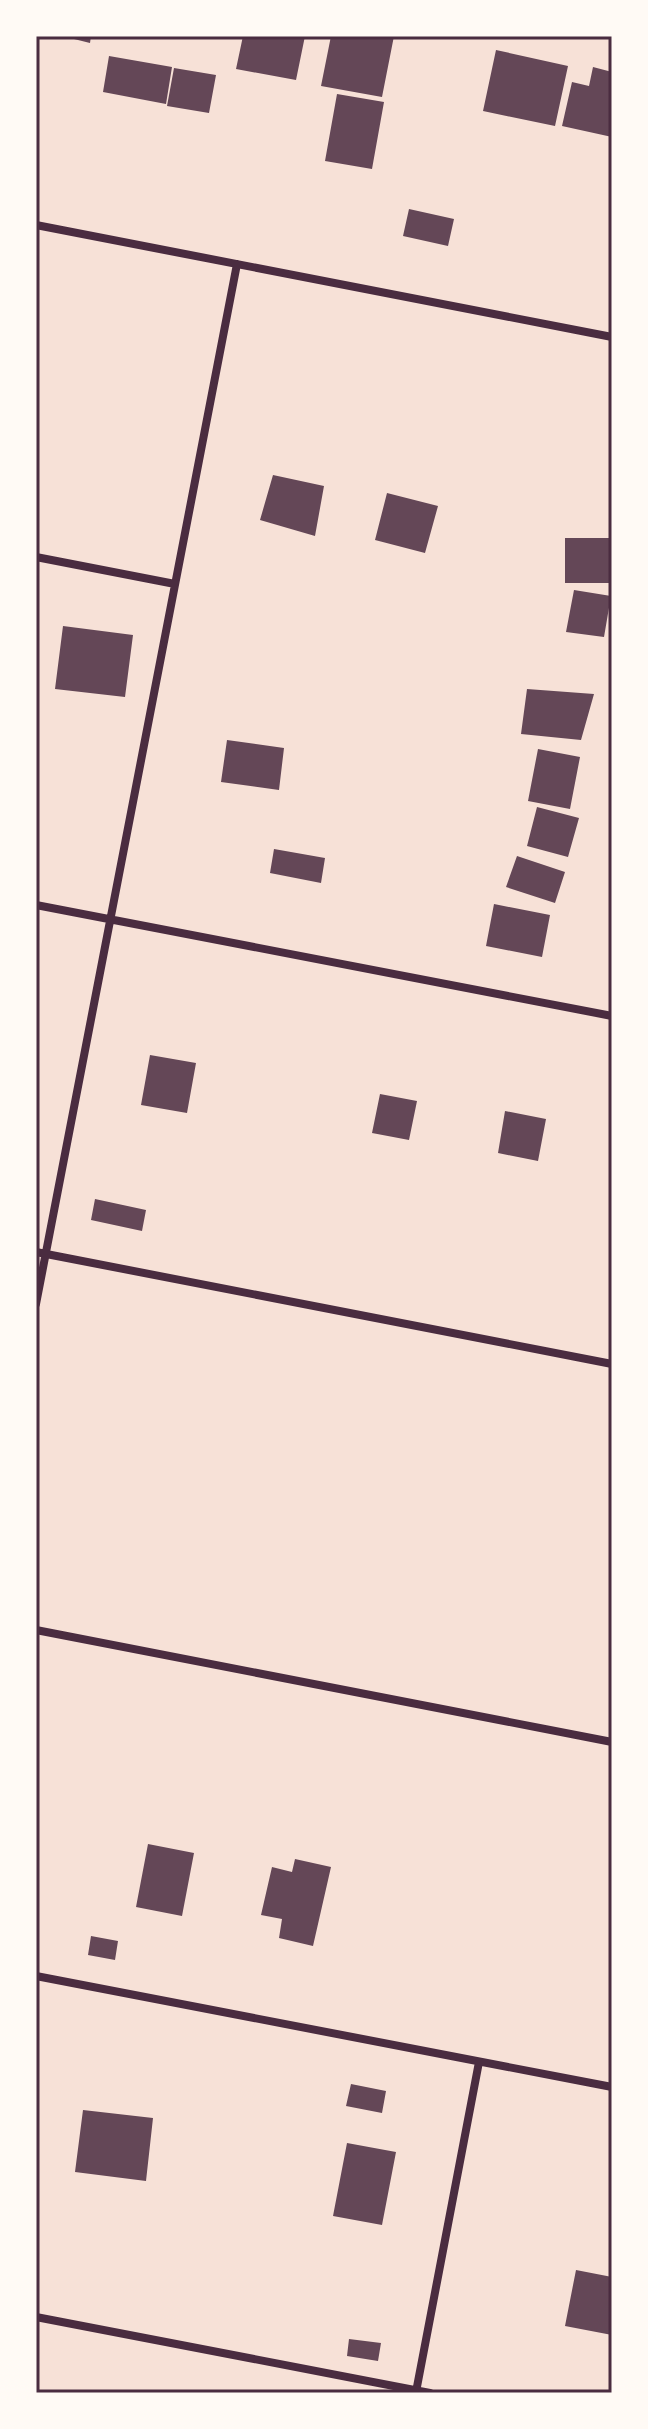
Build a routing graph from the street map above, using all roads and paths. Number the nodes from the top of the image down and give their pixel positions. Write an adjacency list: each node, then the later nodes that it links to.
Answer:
1 (36, 225): 2 (street)
2 (237, 264): 3 (street); 5 (street)
3 (612, 337)
4 (36, 557): 5 (street)
5 (175, 584): 7 (street)
6 (36, 905): 7 (street)
7 (111, 919): 8 (street); 9 (street)
8 (612, 1016)
9 (41, 1253): 10 (street); 11 (street)
10 (36, 1304)
11 (612, 1364)
12 (36, 1630): 13 (street)
13 (612, 1742)
14 (36, 1976): 15 (street)
15 (479, 2062): 16 (street); 18 (street)
16 (612, 2087)
17 (36, 2317): 18 (street)
18 (416, 2392): 19 (street)
19 (430, 2393)

